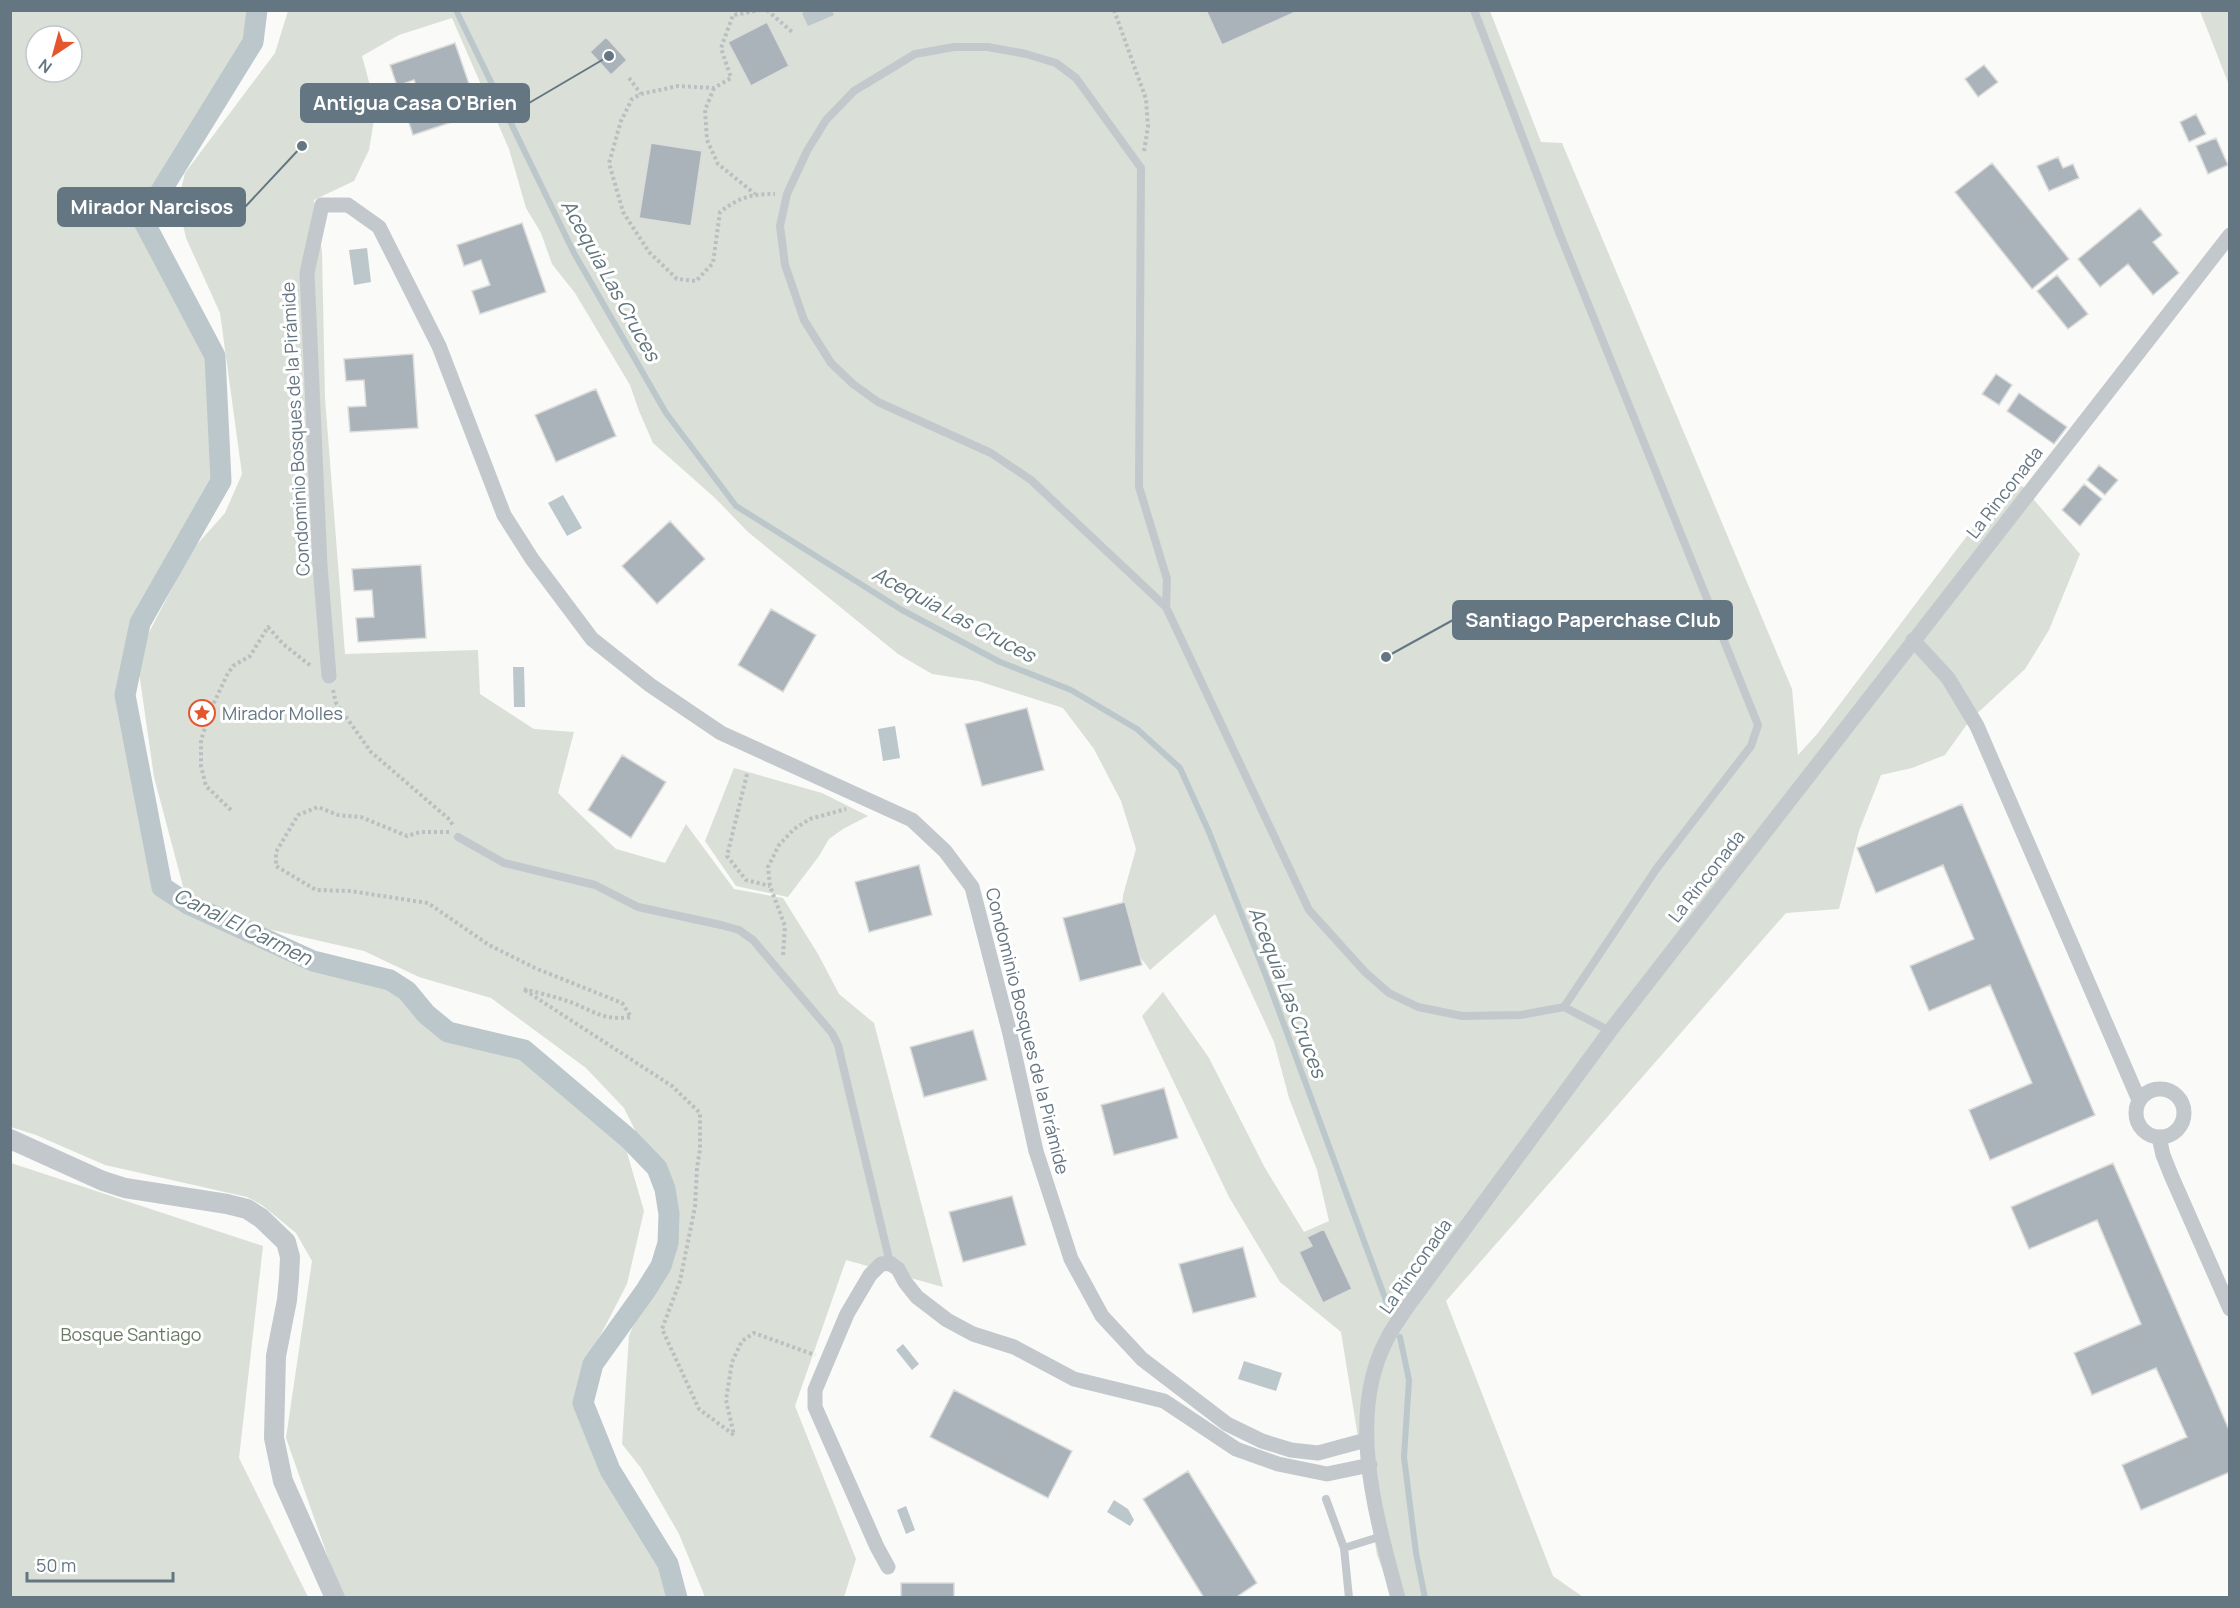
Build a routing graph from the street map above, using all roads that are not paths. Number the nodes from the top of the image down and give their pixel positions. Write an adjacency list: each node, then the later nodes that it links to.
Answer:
1 (1474, 10): 7 (lane)
2 (2229, 235): 4 (street, La Rinconada)
3 (1166, 607): 3 (lane); 7 (lane)
4 (1913, 640): 8 (street, La Rinconada); 9 (street)
5 (329, 676): 14 (street, Condominio Bosques de la Pirámide)
6 (458, 837): 12 (lane)
7 (1564, 1007): 8 (lane)
8 (1610, 1031): 14 (street, La Rinconada)
9 (2139, 1100): 10 (street); 10 (street)
10 (2159, 1137): 13 (street)
11 (10, 1138): 20 (street)
12 (890, 1263): 15 (street); 19 (street)
13 (2229, 1309)
14 (1366, 1440): 15 (street, La Rinconada)
15 (1370, 1465): 17 (street, La Rinconada)
16 (1326, 1498): 18 (lane)
17 (1382, 1536): 18 (lane); 22 (street, La Rinconada)
18 (1344, 1548): 21 (lane)
19 (888, 1567)
20 (335, 1598)
21 (1349, 1598)
22 (1398, 1598)

